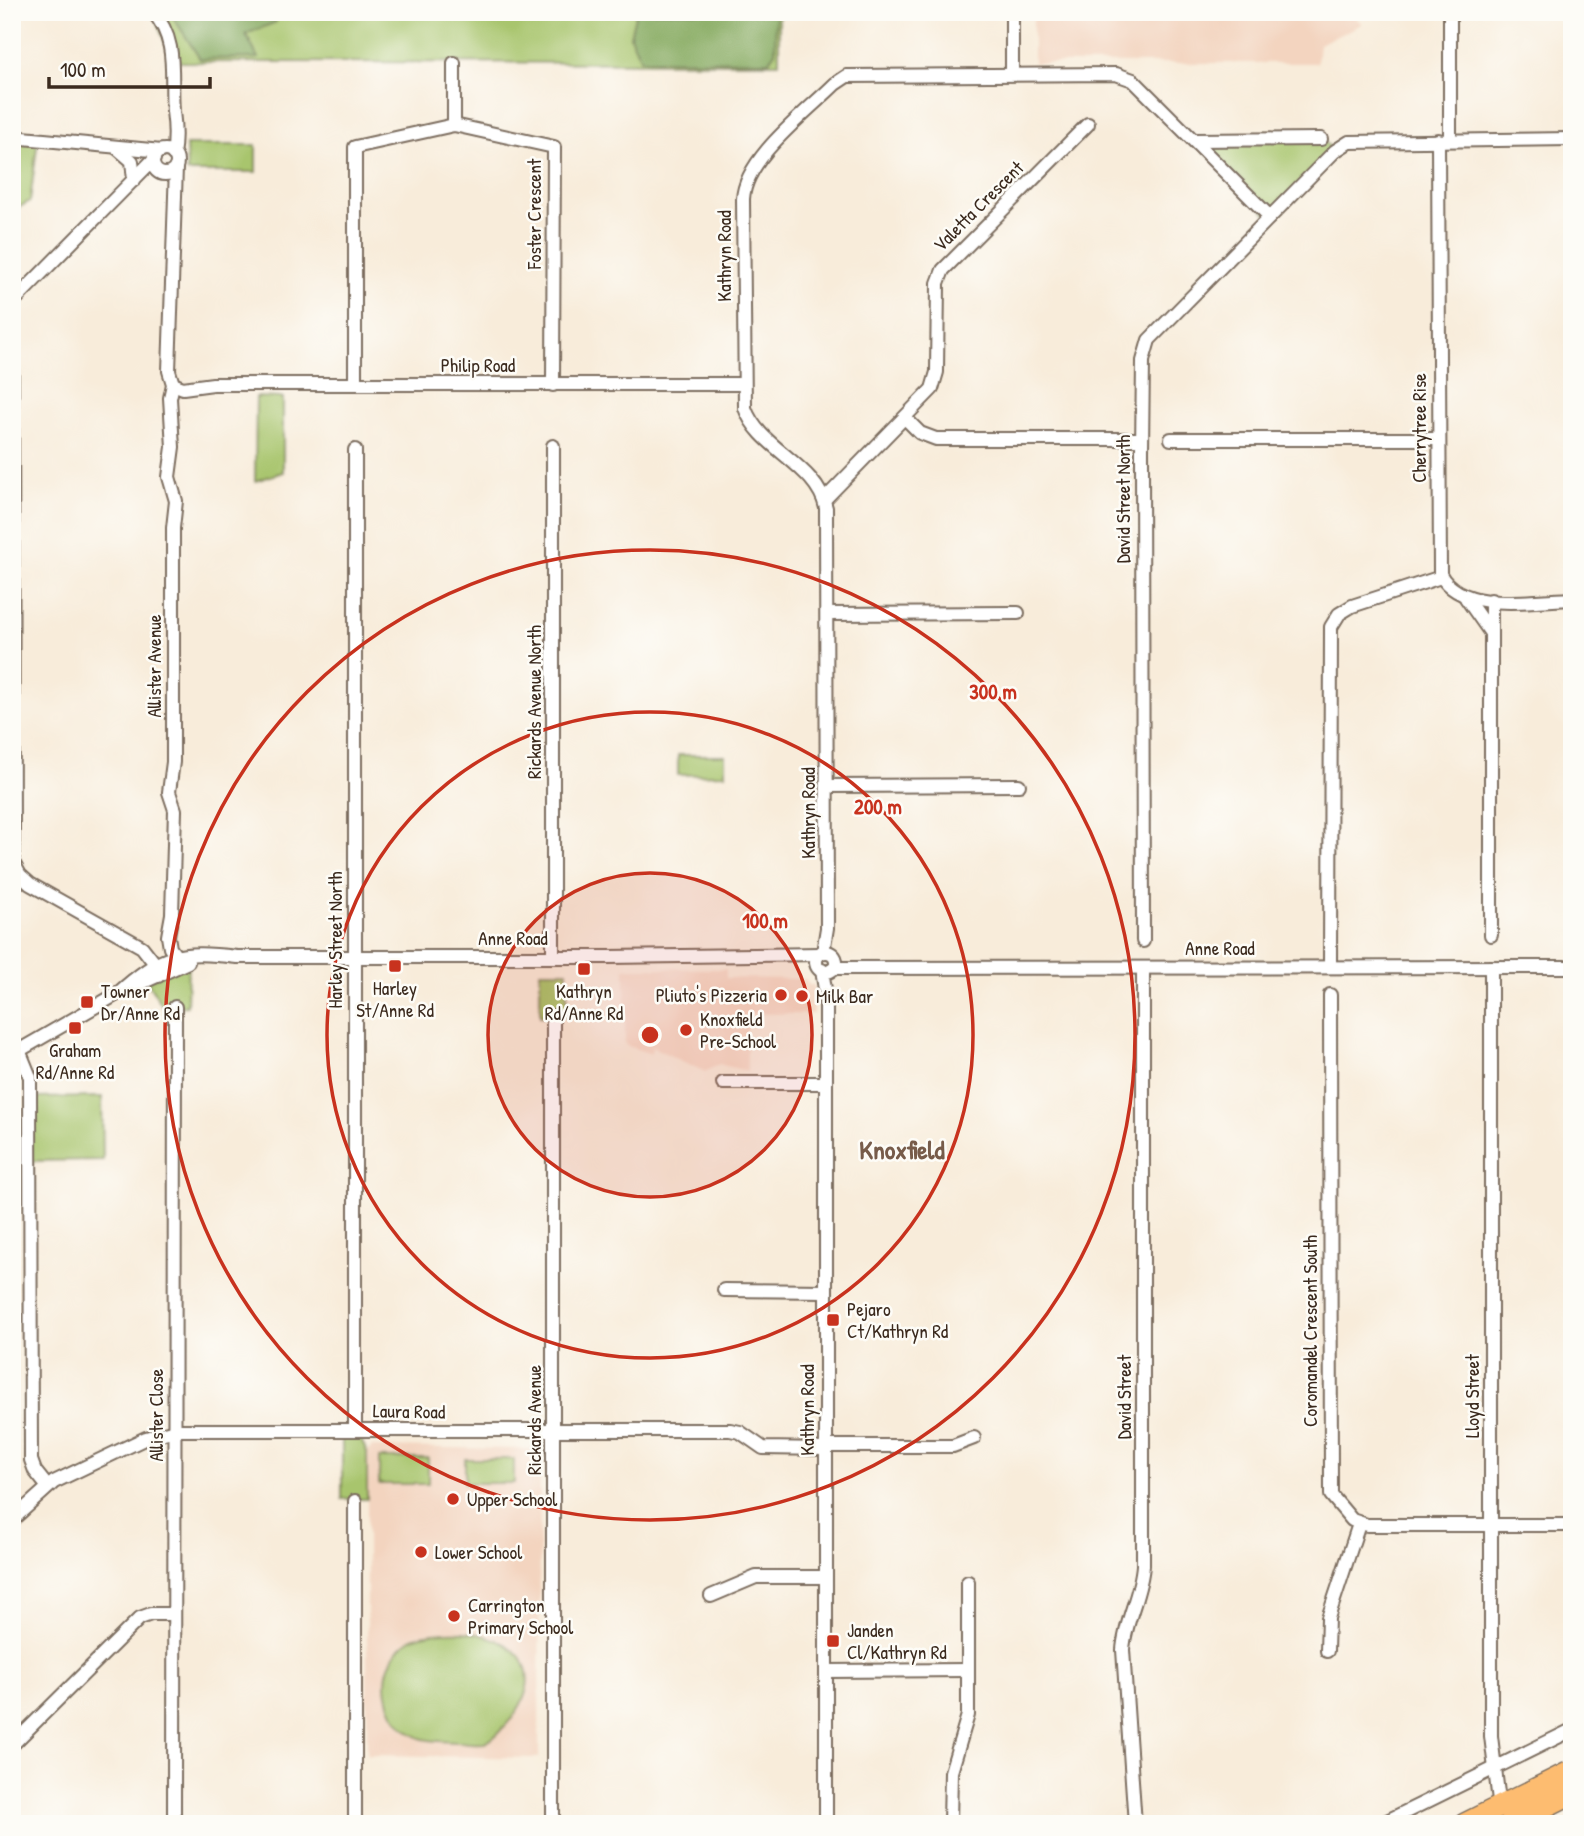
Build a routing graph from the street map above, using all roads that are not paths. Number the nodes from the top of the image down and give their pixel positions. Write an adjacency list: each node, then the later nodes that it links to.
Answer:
1 (153, 12): 14 (street)
2 (1012, 12): 5 (street)
3 (1450, 12): 12 (street, Cherrytree Rise)
4 (454, 63): 7 (street)
5 (1012, 74): 11 (street, Kathryn Road); 20 (street, Kathryn Road)
6 (1088, 124): 23 (street, Valetta Crescent)
7 (453, 125): 19 (street, Foster Crescent); 22 (street, Foster Crescent)
8 (12, 137): 13 (street)
9 (1321, 139): 11 (street)
10 (1572, 139): 12 (street)
11 (1194, 140): 16 (street, Kathryn Road)
12 (1444, 140): 16 (street, David Street North); 26 (street, Cherrytree Rise)
13 (116, 148): 14 (street); 15 (street)
14 (164, 161): 15 (street); 21 (street, Allister Avenue)
15 (136, 178): 17 (street)
16 (1270, 216): 24 (street, David Street North)
17 (12, 303)
18 (12, 347): 39 (street)
19 (355, 384): 21 (street, Philip Road); 22 (street, Philip Road)
20 (744, 384): 22 (street, Philip Road); 29 (street, Kathryn Road)
21 (178, 385): 40 (street, Allister Avenue)
22 (554, 385)
23 (906, 419): 24 (street); 29 (street, Valetta Crescent)
24 (1142, 439): 43 (street, David Street North)
25 (1171, 439): 26 (street)
26 (1438, 439): 30 (street, Cherrytree Rise)
27 (553, 446): 47 (street, Rickards Avenue North)
28 (355, 450): 46 (street, Harley Street North)
29 (824, 500): 35 (street, Kathryn Road)
30 (1441, 577): 31 (street); 50 (street)
31 (1465, 598): 32 (street); 36 (street)
32 (1491, 600): 33 (street); 36 (street)
33 (1572, 600)
34 (1018, 613): 35 (street)
35 (827, 614): 38 (street, Kathryn Road)
36 (1491, 633): 41 (street)
37 (1019, 785): 38 (street)
38 (827, 786): 49 (street, Kathryn Road)
39 (16, 876): 42 (street)
40 (172, 914): 44 (street, Allister Avenue); 48 (street, Allister Avenue)
41 (1491, 935)
42 (130, 941): 45 (street); 54 (street)
43 (1143, 941)
44 (169, 943): 45 (street); 48 (street, Allister Avenue)
45 (146, 952): 54 (street)
46 (354, 957): 47 (street, Anne Road); 48 (street, Anne Road); 63 (street, Harley Street North)
47 (553, 957): 49 (street, Anne Road)
48 (179, 958): 54 (street, Anne Road)
49 (827, 962): 53 (street, Anne Road); 60 (street, Kathryn Road)
50 (1330, 967): 51 (street, Anne Road); 53 (street, Anne Road)
51 (1491, 967): 52 (street, Anne Road); 72 (street, Lloyd Street)
52 (1572, 967)
53 (1143, 968): 92 (street, David Street)
54 (154, 970): 58 (street, Anne Road)
55 (1330, 995): 71 (street, Coromandel Crescent South)
56 (175, 1007): 64 (street, Allister Close)
57 (554, 1016): 65 (street, Rickards Avenue)
58 (16, 1052): 68 (street)
59 (723, 1083): 60 (street)
60 (826, 1083): 62 (street, Kathryn Road)
61 (724, 1290): 62 (street)
62 (826, 1291): 67 (street, Kathryn Road)
63 (355, 1429): 64 (street, Laura Road); 65 (street, Laura Road)
64 (175, 1430): 68 (street, Laura Road); 77 (street, Allister Close)
65 (553, 1430): 67 (street, Laura Road); 89 (street, Rickards Avenue)
66 (974, 1438): 67 (street, Laura Road)
67 (826, 1447): 74 (street, Kathryn Road)
68 (47, 1486): 70 (street, Laura Road)
69 (355, 1501): 88 (street)
70 (12, 1520)
71 (1359, 1524): 72 (street); 78 (street)
72 (1491, 1525): 73 (street); 83 (street, Lloyd Street)
73 (1572, 1525)
74 (826, 1577): 76 (street); 80 (street, Kathryn Road)
75 (968, 1582): 79 (street)
76 (711, 1596)
77 (174, 1614): 82 (street); 87 (street, Allister Close)
78 (1327, 1651)
79 (968, 1670): 80 (street); 91 (street)
80 (826, 1671): 90 (street, Kathryn Road)
81 (1572, 1730): 83 (street)
82 (12, 1745)
83 (1493, 1768): 86 (street, Lloyd Street); 93 (street)
84 (1572, 1771): 86 (main road)
85 (1572, 1793): 86 (main road)
86 (1504, 1818): 94 (main road)
87 (174, 1824)
88 (355, 1824)
89 (553, 1824)
90 (826, 1824)
91 (950, 1824)
92 (1135, 1824)
93 (1381, 1824)
94 (1465, 1824)

